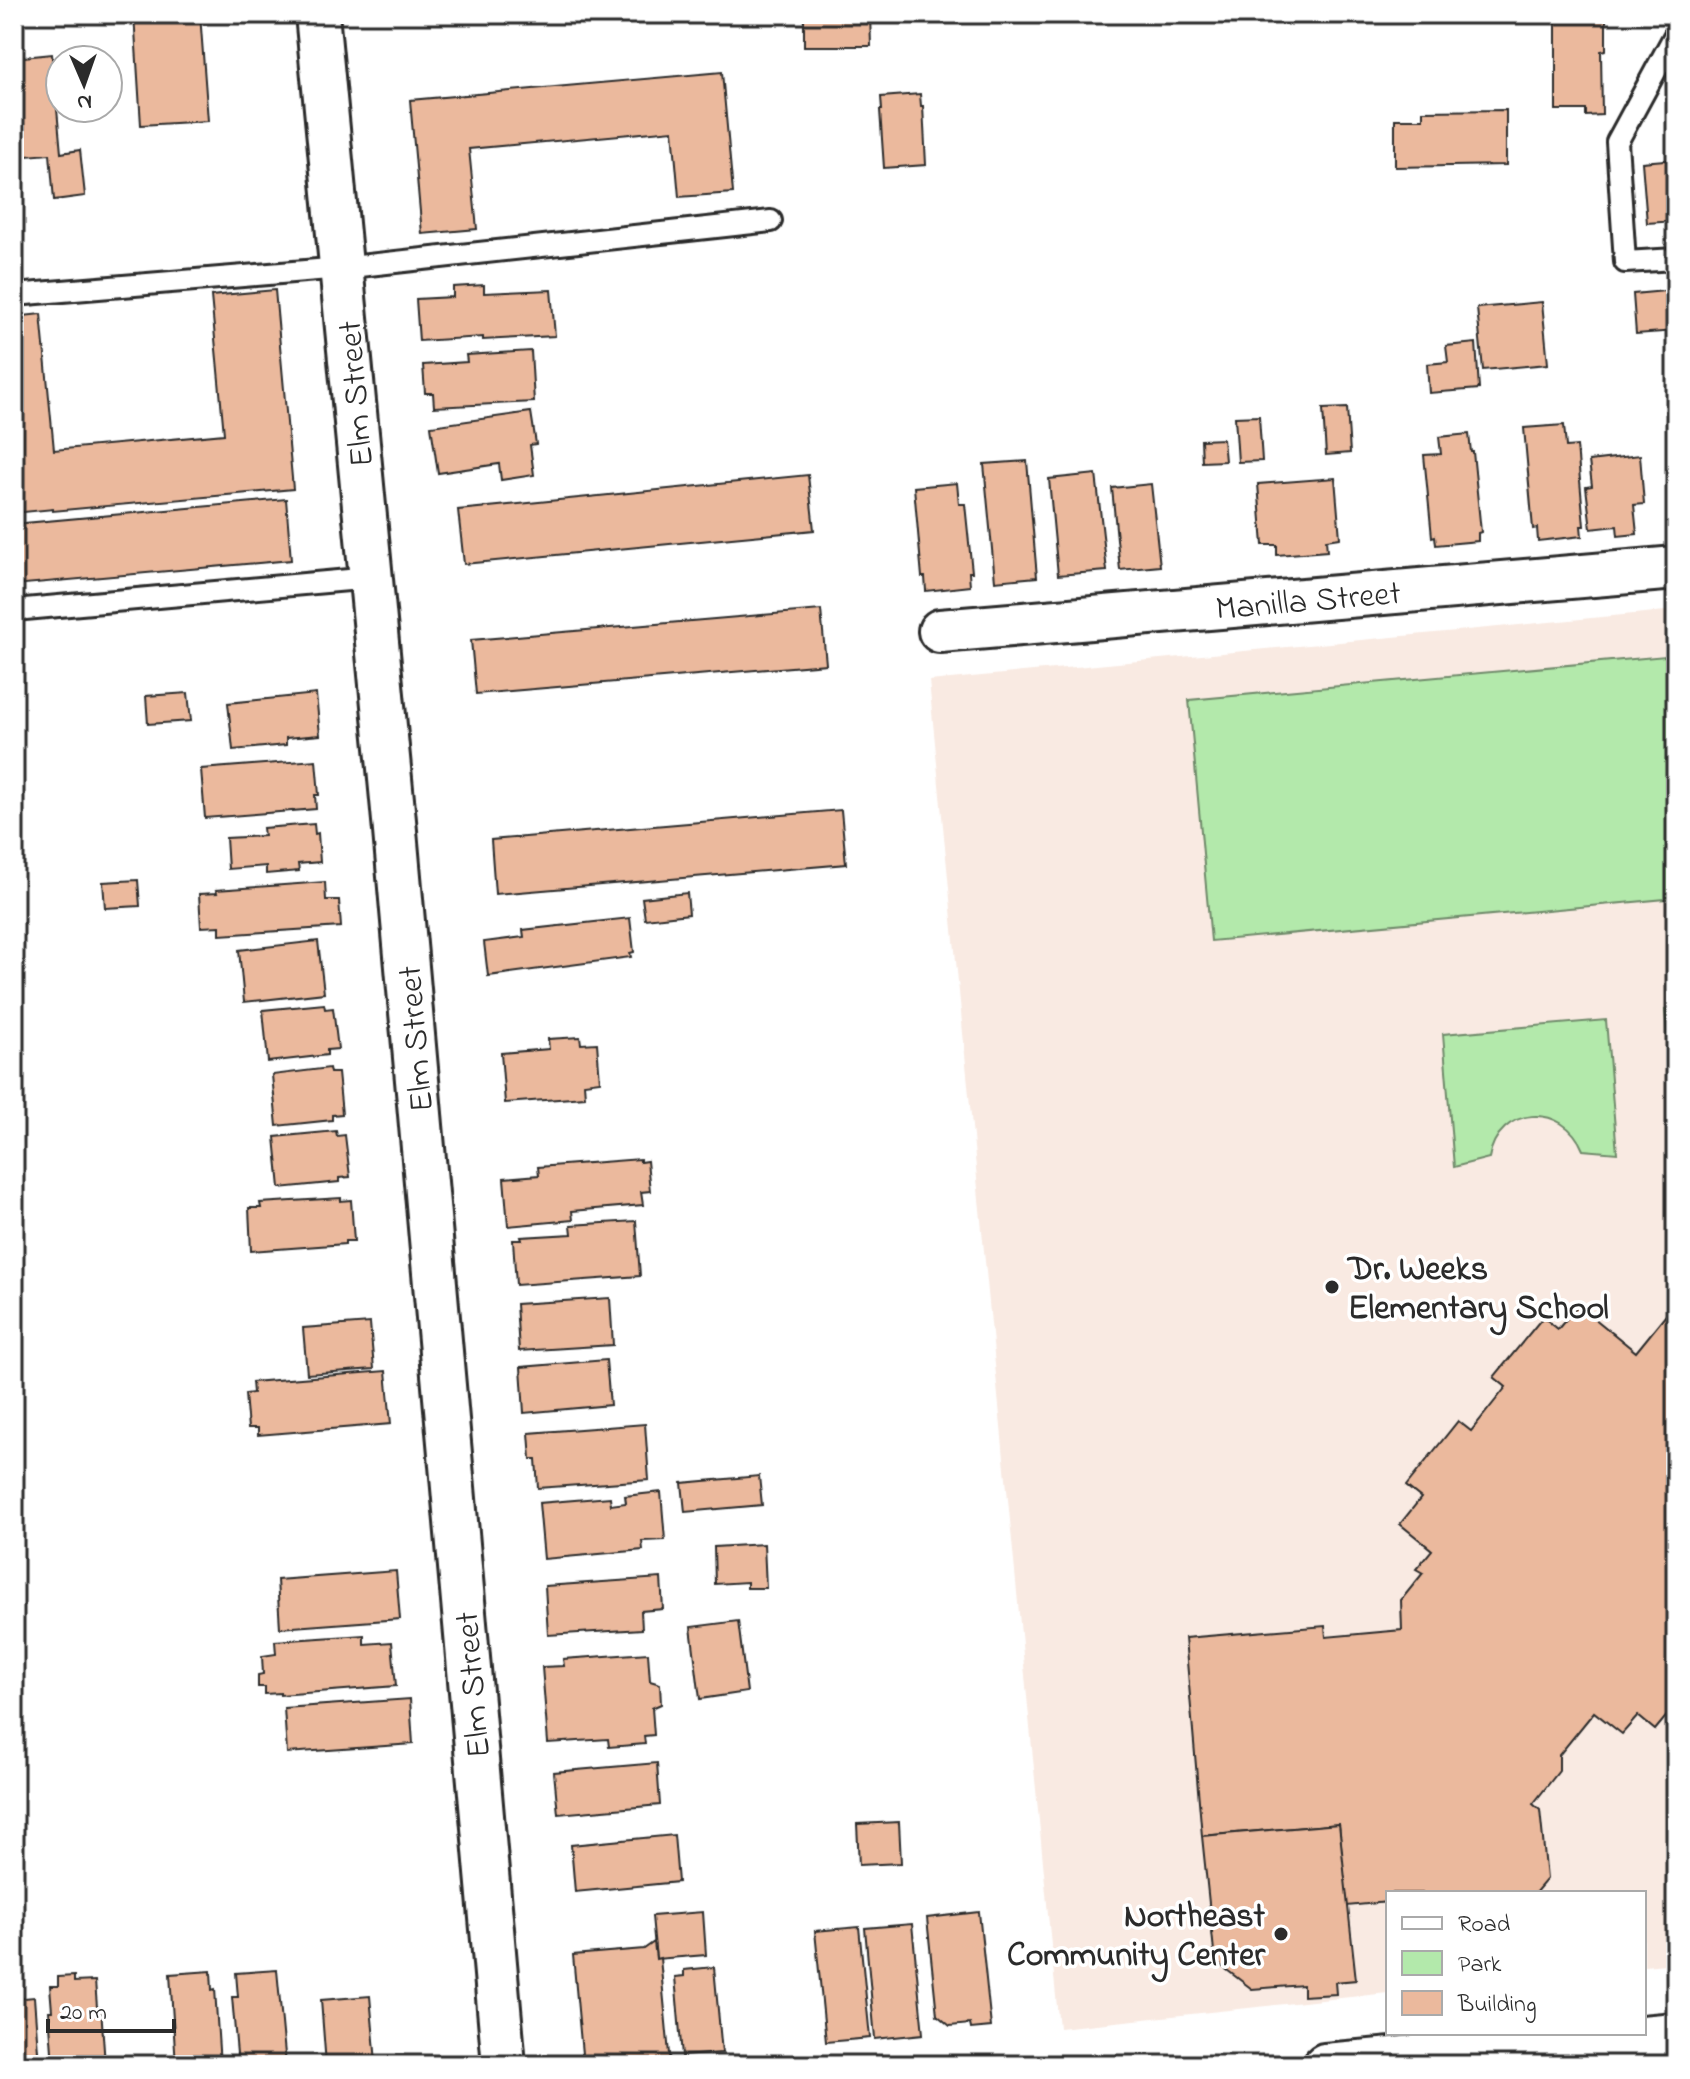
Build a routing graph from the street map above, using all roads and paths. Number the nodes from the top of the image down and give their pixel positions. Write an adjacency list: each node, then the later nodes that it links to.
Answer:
1 (317, 14): 5 (street, Elm Street)
2 (1676, 33): 4 (lane)
3 (771, 221): 5 (lane)
4 (1676, 259)
5 (341, 268): 6 (lane); 8 (street, Elm Street)
6 (14, 295)
7 (1676, 568): 10 (street, Manilla Street)
8 (371, 578): 9 (lane); 13 (street, Elm Street)
9 (14, 610)
10 (940, 631)
11 (1676, 2034): 12 (street)
12 (1379, 2063): 14 (street)
13 (504, 2065)
14 (1325, 2065)

